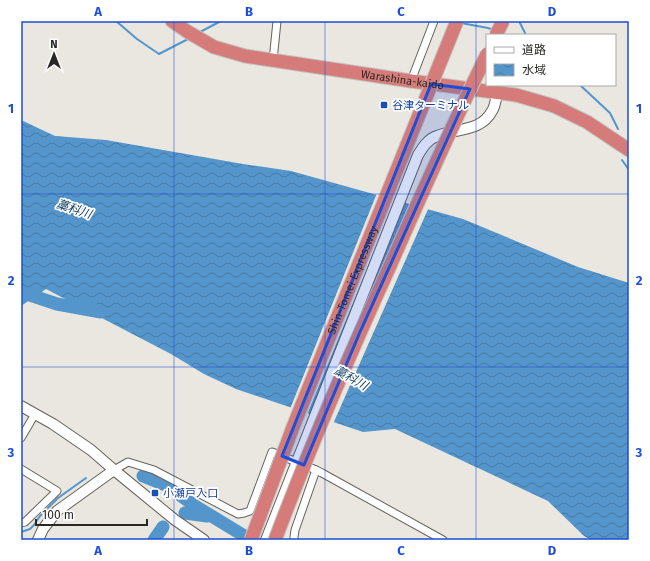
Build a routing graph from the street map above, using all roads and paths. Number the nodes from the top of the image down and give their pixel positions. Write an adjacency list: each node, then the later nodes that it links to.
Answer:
1 (172, 21): 10 (highway, Warashina-kaido)
2 (277, 21): 10 (street)
3 (434, 21): 11 (street)
4 (457, 21): 24 (highway, Shin-Tomei Expressway, bridge)
5 (493, 21): 7 (street)
6 (503, 21): 8 (highway, bridge)
7 (497, 34)
8 (497, 34)
9 (486, 56): 26 (highway, bridge)
10 (273, 61): 11 (highway, Warashina-kaido)
11 (411, 81): 12 (highway, Warashina-kaido)
12 (498, 89): 13 (highway, Warashina-kaido); 17 (street)
13 (629, 150)
14 (21, 406): 15 (street)
15 (35, 414): 16 (street); 19 (street)
16 (21, 438)
17 (296, 462): 19 (street); 20 (street); 25 (street)
18 (21, 469): 21 (street)
19 (114, 470): 22 (street); 23 (street)
20 (316, 470): 27 (street); 28 (street)
21 (21, 523)
22 (38, 540)
23 (204, 540)
24 (251, 540)
25 (266, 540)
26 (275, 540)
27 (294, 540)
28 (442, 540)

